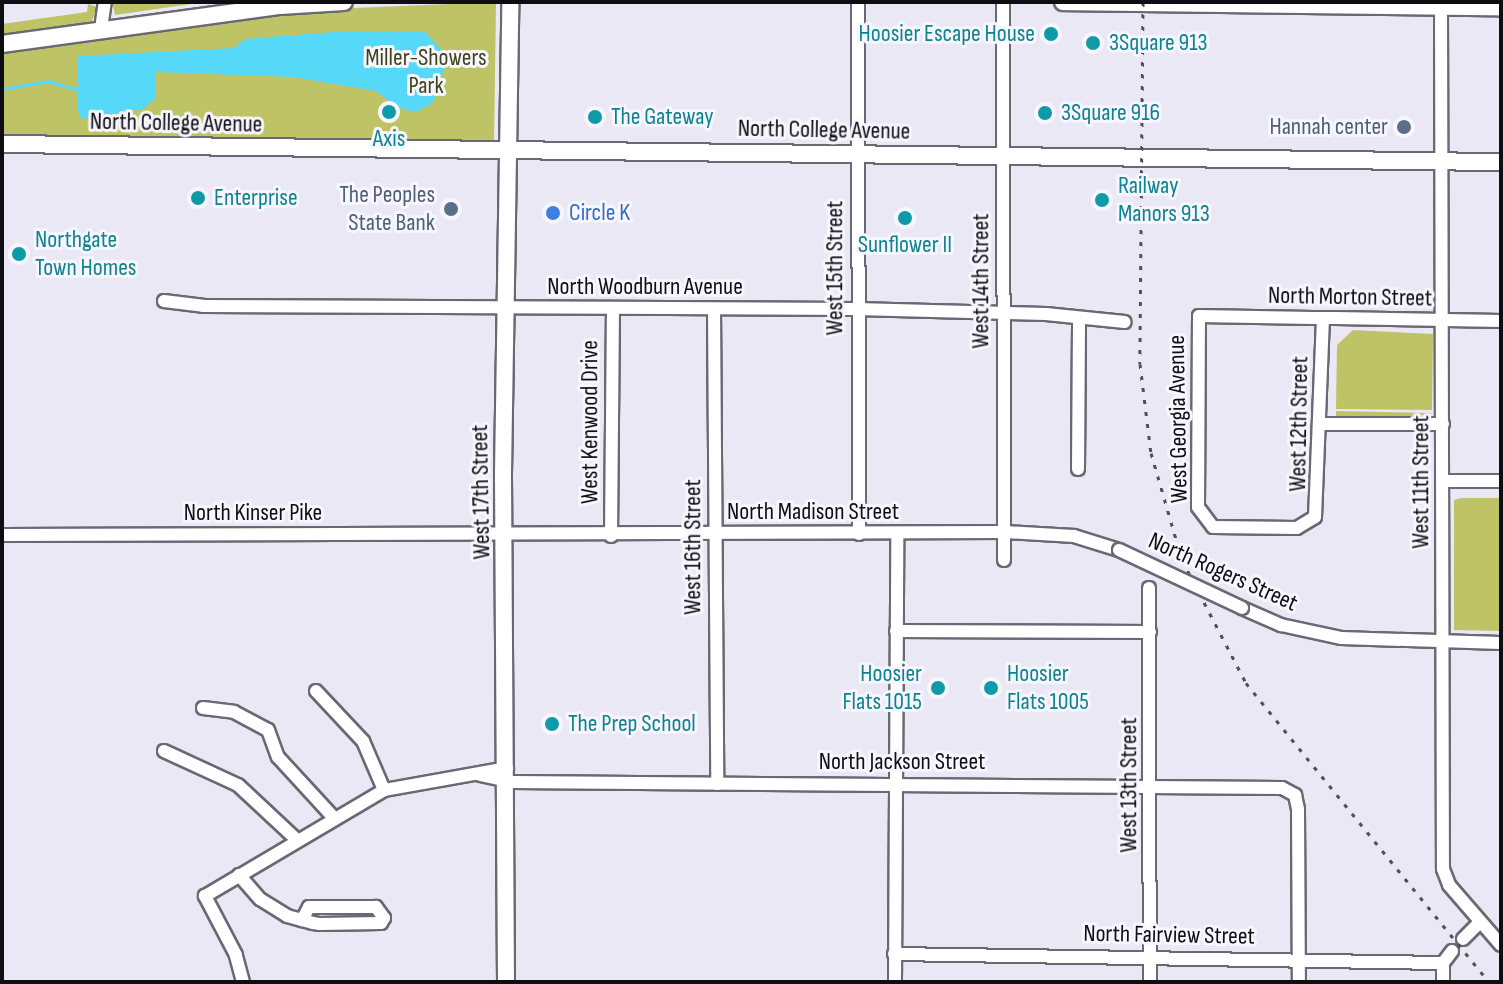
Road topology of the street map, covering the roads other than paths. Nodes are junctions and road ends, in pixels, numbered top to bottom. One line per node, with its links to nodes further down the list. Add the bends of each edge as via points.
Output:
1 (105, 2): 10 (street)
2 (344, 2): 10 (main road)
3 (510, 2): 13 (main road, West 17th Street)
4 (858, 2): 14 (street, West 15th Street)
5 (1003, 2): 15 (street, West 14th Street)
6 (1063, 2): 7 (main road)
7 (1255, 4): 9 (main road)
8 (1501, 7): 9 (main road)
9 (1441, 8): 16 (street, West 11th Street)
10 (101, 29): 11 (main road)
11 (2, 44)
12 (2, 144): 13 (main road, North College Avenue)
13 (508, 151): 14 (main road, North College Avenue); 19 (main road, West 17th Street)
14 (858, 154): 15 (main road, North College Avenue); 22 (street, West 15th Street)
15 (1003, 155): 16 (main road, North College Avenue); 23 (street, West 14th Street)
16 (1441, 162): 17 (main road, North College Avenue); 26 (street, West 11th Street)
17 (1501, 162)
18 (164, 301): 19 (street, North Woodburn Avenue, via 203,306)
19 (505, 308): 20 (street, North Woodburn Avenue); 41 (main road, West 17th Street)
20 (613, 308): 21 (street, North Woodburn Avenue); 42 (street, West Kenwood Drive)
21 (714, 309): 22 (street, North Woodburn Avenue); 38 (street, West 16th Street)
22 (856, 309): 23 (street, North Woodburn Avenue); 39 (street, West 15th Street)
23 (1003, 313): 27 (street, North Woodburn Avenue); 36 (street, West 14th Street)
24 (1199, 316): 25 (street, North Morton Street); 35 (street, West Georgia Avenue, via 1198,507 1204,521 1222,529)
25 (1323, 318): 26 (street, North Morton Street); 30 (street, West 12th Street)
26 (1443, 320): 28 (street, North Morton Street); 31 (street, West 11th Street)
27 (1079, 321): 29 (street, North Woodburn Avenue); 32 (street)
28 (1501, 321)
29 (1125, 322)
30 (1321, 424): 31 (street); 35 (street, West 12th Street, via 1319,507)
31 (1443, 424): 33 (street, West 11th Street)
32 (1078, 469)
33 (1443, 481): 34 (street); 48 (street, West 11th Street)
34 (1501, 481)
35 (1307, 526)
36 (1005, 532): 37 (street, North Madison Street); 43 (street, North Madison Street, via 1074,536); 44 (street, West 14th Street)
37 (897, 533): 39 (street, North Madison Street); 46 (street)
38 (714, 534): 39 (street, North Madison Street); 42 (street, North Madison Street); 55 (street, West 16th Street)
39 (859, 534)
40 (2, 535): 41 (street, North Kinser Pike)
41 (505, 536): 42 (street, North Madison Street); 53 (main road, West 17th Street)
42 (611, 536)
43 (1119, 550): 48 (street, North Rogers Street, bridge, via 1311,634)
44 (1004, 560)
45 (1149, 588): 47 (street, West 13th Street)
46 (896, 631): 47 (street); 54 (street)
47 (1150, 632): 56 (street, West 13th Street)
48 (1443, 641): 49 (street, North Rogers Street); 62 (street, West 11th Street, via 1443,875)
49 (1501, 643)
50 (316, 691): 57 (street, via 363,741)
51 (203, 708): 58 (street, via 234,712 268,730 278,757)
52 (164, 751): 59 (street, via 238,785)
53 (507, 774): 55 (street, North Jackson Street); 57 (street, North Jackson Street, via 423,780); 71 (main road, West 17th Street)
54 (897, 783): 55 (street, North Jackson Street); 56 (street, North Jackson Street); 66 (street)
55 (717, 784)
56 (1151, 787): 67 (street, West 13th Street); 68 (street, North Jackson Street, via 1282,788 1295,795)
57 (384, 790): 58 (street)
58 (335, 819): 59 (street)
59 (296, 839): 60 (street)
60 (239, 875): 61 (street, via 269,906); 70 (street, via 205,896 236,955)
61 (302, 920): 61 (street, via 381,923 384,918 376,907 309,907)
62 (1479, 923): 63 (street); 64 (street)
63 (1463, 939)
64 (1501, 945)
65 (1452, 951): 69 (street)
66 (894, 954): 67 (street, North Fairview Street); 72 (street)
67 (1150, 956): 68 (street, North Fairview Street); 73 (street, West 13th Street)
68 (1299, 959): 69 (street, North Fairview Street); 74 (street)
69 (1443, 963): 75 (street)
70 (243, 982)
71 (506, 982)
72 (895, 982)
73 (1150, 982)
74 (1299, 982)
75 (1443, 982)

